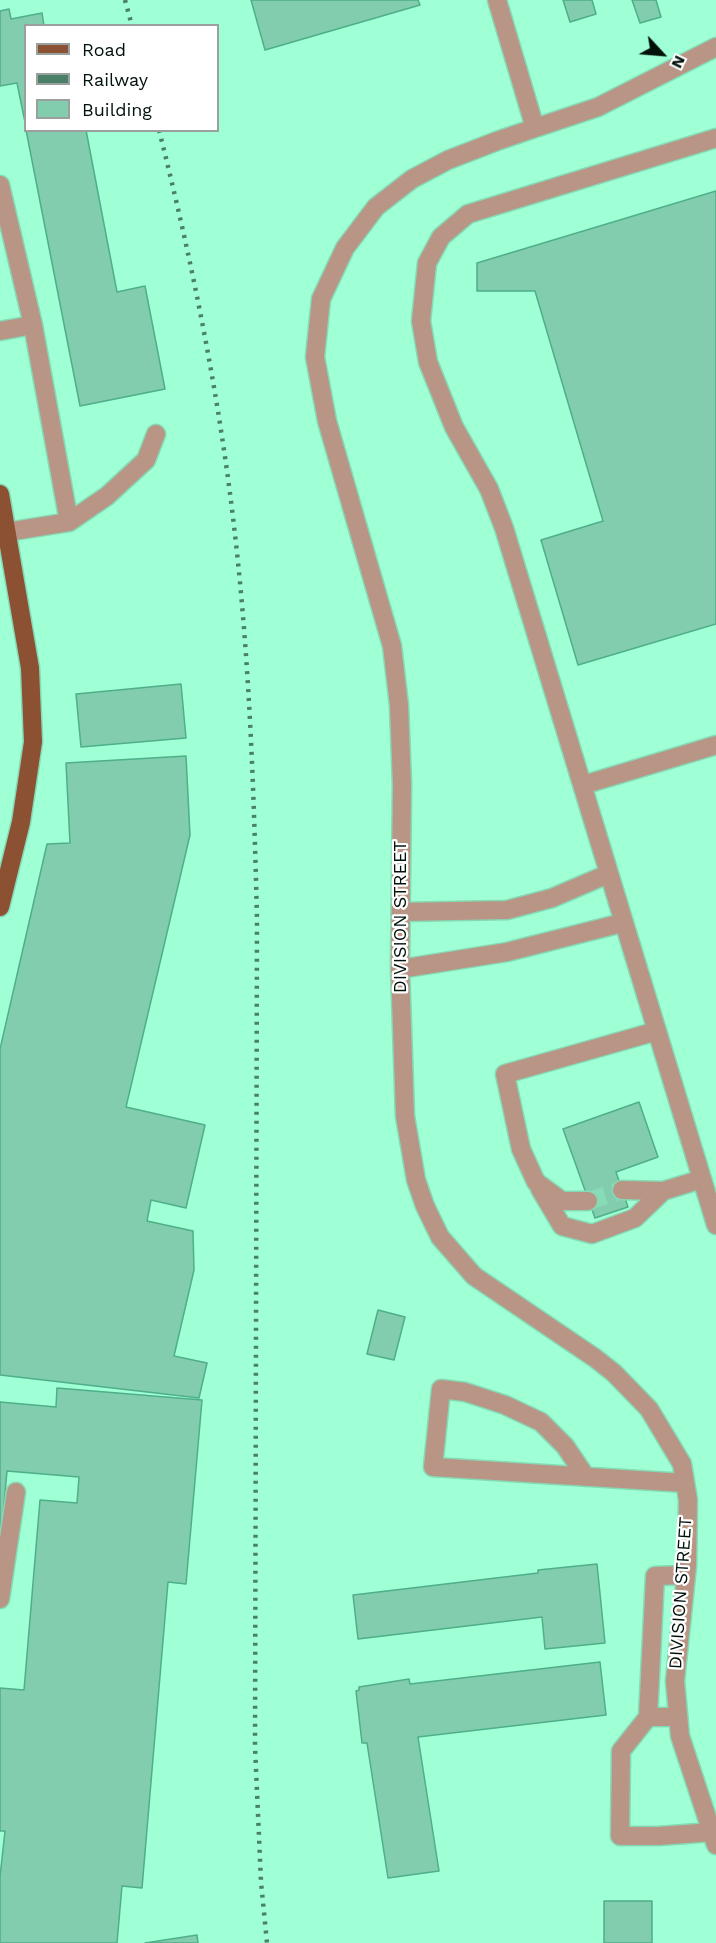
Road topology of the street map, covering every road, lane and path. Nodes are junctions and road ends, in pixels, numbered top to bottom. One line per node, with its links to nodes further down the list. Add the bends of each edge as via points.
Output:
1 (497, 0): 3 (street)
2 (716, 47): 3 (street, DIVISION STREET, via 598,107)
3 (535, 128): 17 (street, DIVISION STREET, via 448,160 412,178 376,207 345,248 321,299 315,357 327,422 392,646 402,785)
4 (716, 138): 13 (street, via 468,214 441,237 427,263 421,321 428,362 454,427 489,489 504,528)
5 (0, 186): 6 (street)
6 (33, 325): 7 (street); 10 (street)
7 (0, 331)
8 (156, 434): 10 (street, via 146,460 107,496)
9 (0, 494): 11 (main road)
10 (69, 522): 11 (street)
11 (7, 532): 14 (main road, via 30,668 33,742 21,822)
12 (716, 745): 13 (street)
13 (583, 785): 15 (street)
14 (6, 857): 16 (main road)
15 (608, 874): 17 (street, via 552,898 507,910); 18 (street)
16 (0, 905)
17 (401, 912): 19 (street, DIVISION STREET)
18 (622, 923): 19 (street, via 507,952); 20 (street)
19 (400, 969): 28 (street, DIVISION STREET, via 406,1132 416,1180 440,1237 474,1276 614,1373 649,1409 682,1464)
20 (657, 1031): 21 (street); 22 (street, via 505,1074 521,1149)
21 (702, 1179): 24 (street); 26 (street)
22 (536, 1182): 24 (street, via 562,1226 592,1234 635,1218); 25 (street, via 562,1201)
23 (622, 1190): 24 (street)
24 (663, 1191)
25 (588, 1201)
26 (716, 1225)
27 (586, 1477): 27 (street, via 432,1467 441,1389 505,1405 541,1422 565,1446); 28 (street)
28 (685, 1483): 30 (street, DIVISION STREET)
29 (16, 1492): 31 (street)
30 (686, 1575): 32 (street, via 655,1576); 33 (street, DIVISION STREET, via 675,1681)
31 (0, 1599)
32 (648, 1717): 33 (street); 34 (street, via 621,1751 620,1836)
33 (678, 1717): 34 (street, DIVISION STREET, via 680,1736)
34 (714, 1838)

